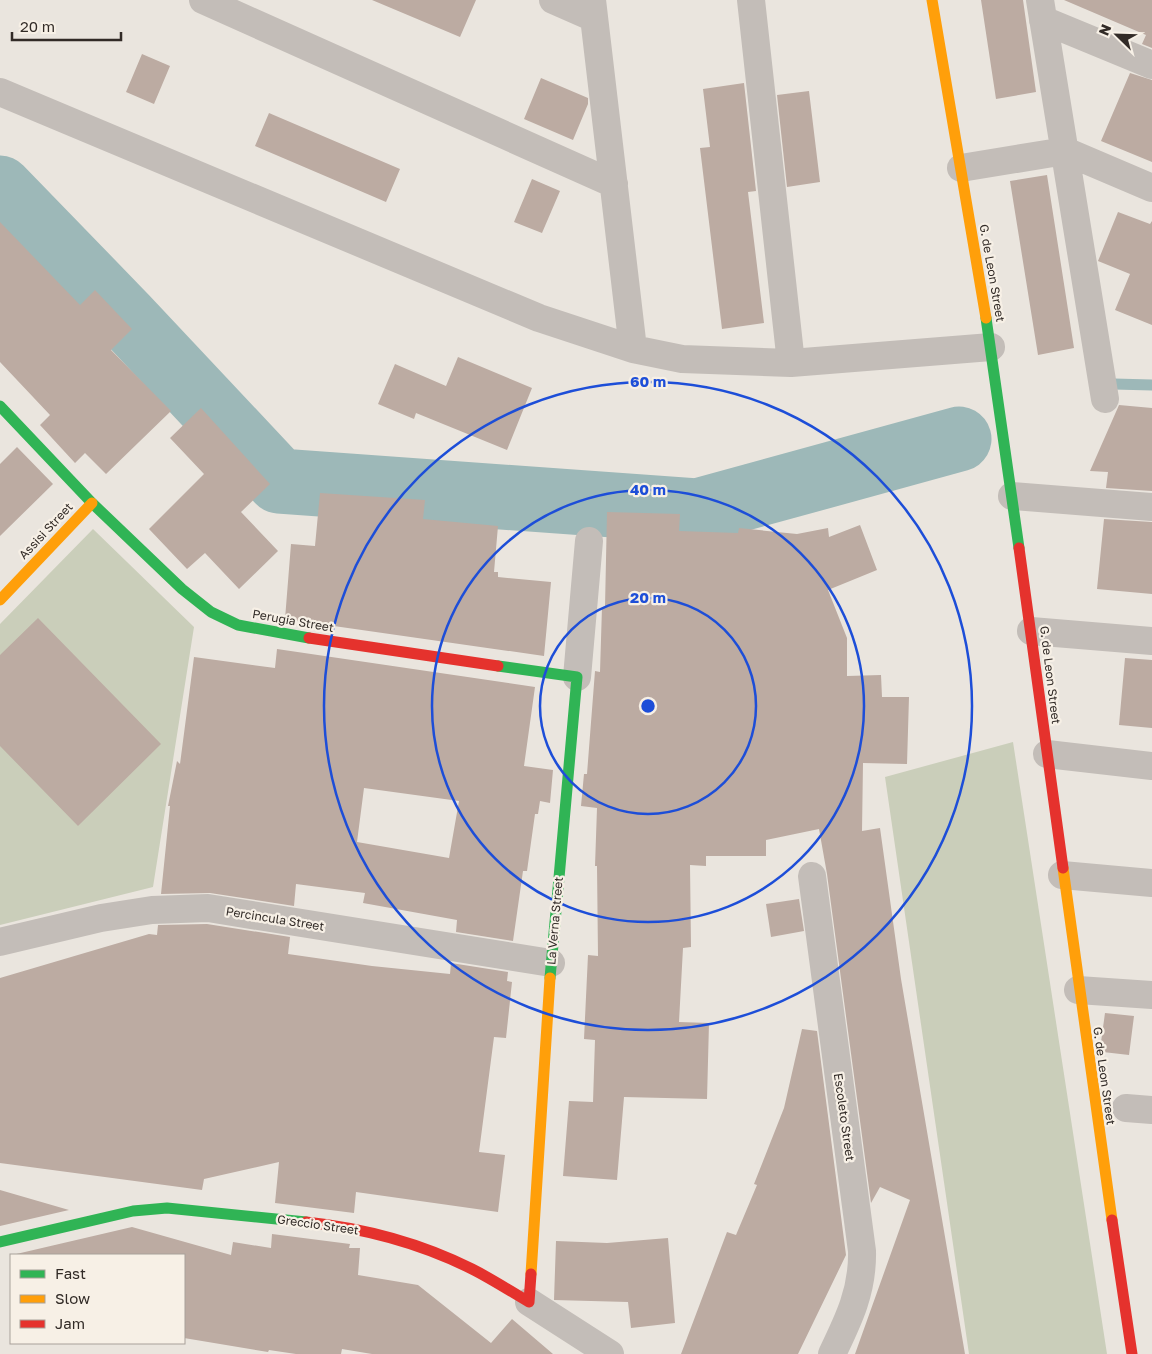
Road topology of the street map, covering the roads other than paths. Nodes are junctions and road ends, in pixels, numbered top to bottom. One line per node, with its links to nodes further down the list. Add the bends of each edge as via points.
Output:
1 (203, 0): 11 (street)
2 (553, 0): 5 (street)
3 (751, 0): 15 (street)
4 (932, 0): 10 (street, G. de Leon Street)
5 (593, 9): 11 (street)
6 (1042, 10): 7 (street); 9 (street)
7 (1152, 65)
8 (0, 92): 14 (street, via 539,318)
9 (1064, 151): 10 (street); 12 (street); 16 (street)
10 (961, 168): 13 (street, G. de Leon Street)
11 (614, 184): 14 (street)
12 (1152, 188)
13 (991, 347): 15 (street); 18 (street, G. de Leon Street)
14 (633, 349): 15 (street, via 682,359)
15 (790, 363)
16 (1105, 399)
17 (0, 406): 19 (street, Perugia Street)
18 (1012, 496): 20 (street); 23 (street, G. de Leon Street)
19 (92, 503): 22 (street, Assisi Street); 25 (street, Perugia Street, via 182,589 210,612 238,624 267,632)
20 (1152, 507)
21 (589, 541): 25 (street, La Verna Street)
22 (0, 600)
23 (1031, 631): 24 (street); 26 (street, G. de Leon Street)
24 (1152, 641)
25 (577, 677): 32 (street, La Verna Street)
26 (1046, 754): 27 (street); 28 (street, G. de Leon Street)
27 (1152, 766)
28 (1062, 875): 30 (street); 33 (street, G. de Leon Street)
29 (812, 876): 38 (street, Escoleto Street, via 862,1250 862,1274 856,1299)
30 (1152, 883)
31 (0, 942): 32 (street, Percincula Street, via 101,918 152,910 208,908)
32 (551, 964): 36 (street, La Verna Street)
33 (1078, 990): 34 (street); 39 (street, G. de Leon Street)
34 (1152, 995)
35 (0, 1242): 36 (street, Greccio Street, via 133,1211 167,1208 334,1225 382,1235 426,1250 472,1269)
36 (529, 1302): 37 (street, Greccio Street)
37 (610, 1354)
38 (832, 1354)
39 (1132, 1354)

